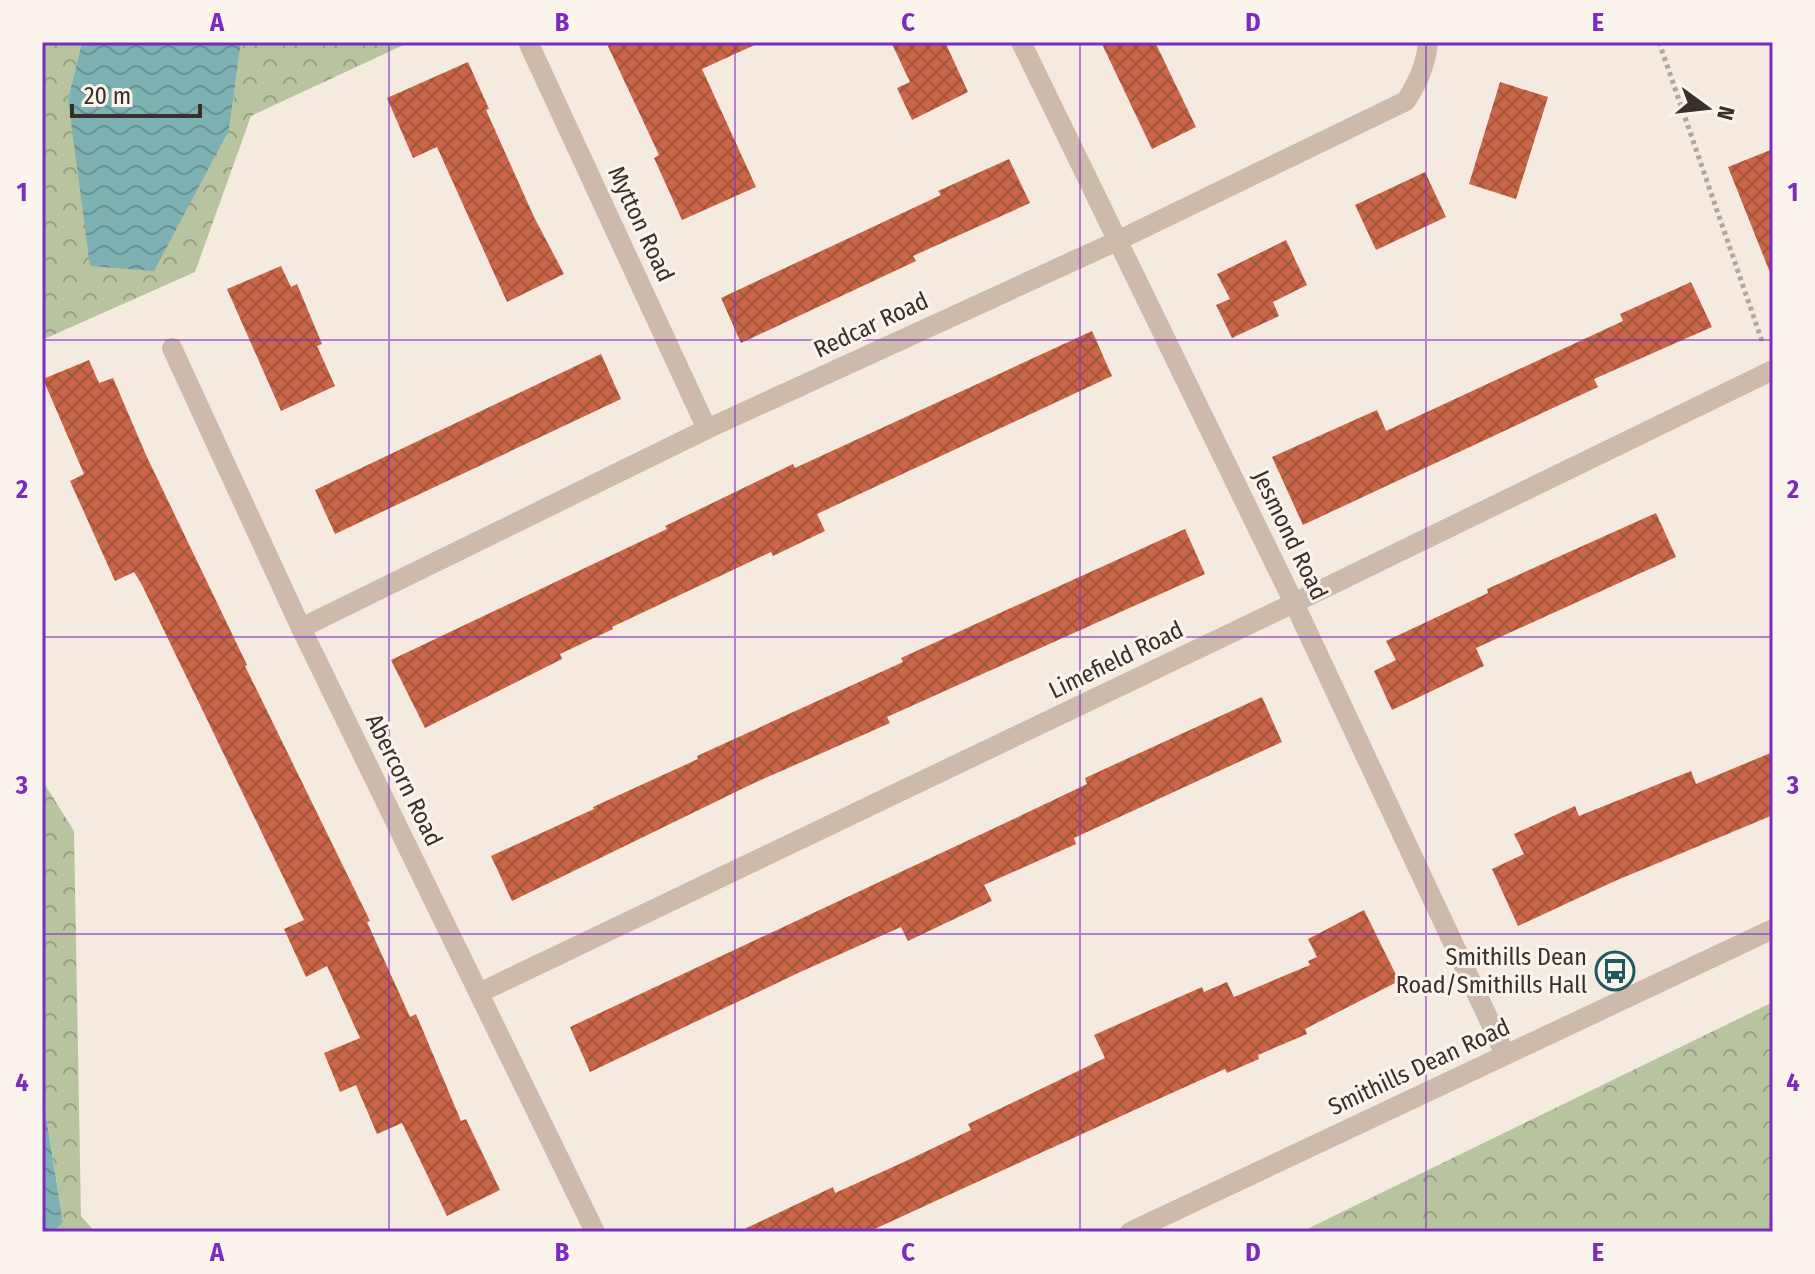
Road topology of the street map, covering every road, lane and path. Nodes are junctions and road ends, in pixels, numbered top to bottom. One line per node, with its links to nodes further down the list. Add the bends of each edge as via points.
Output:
1 (528, 42): 8 (street, Mytton Road)
2 (1021, 42): 5 (street, Jesmond Road)
3 (1428, 42): 5 (street, Redcar Road, via 1426,61 1406,101)
4 (1659, 42): 7 (path)
5 (1117, 241): 8 (street, Redcar Road); 9 (street, Jesmond Road)
6 (172, 348): 10 (street, Abercorn Road)
7 (1772, 370): 9 (street, Limefield Road)
8 (707, 429): 10 (street, Redcar Road)
9 (1294, 603): 12 (street, Limefield Road); 13 (street, Jesmond Road)
10 (301, 628): 12 (street, Abercorn Road)
11 (1773, 929): 13 (street, Smithills Dean Road)
12 (479, 993): 14 (street, Abercorn Road)
13 (1505, 1054): 15 (street, Smithills Dean Road)
14 (595, 1232)
15 (1130, 1232)

